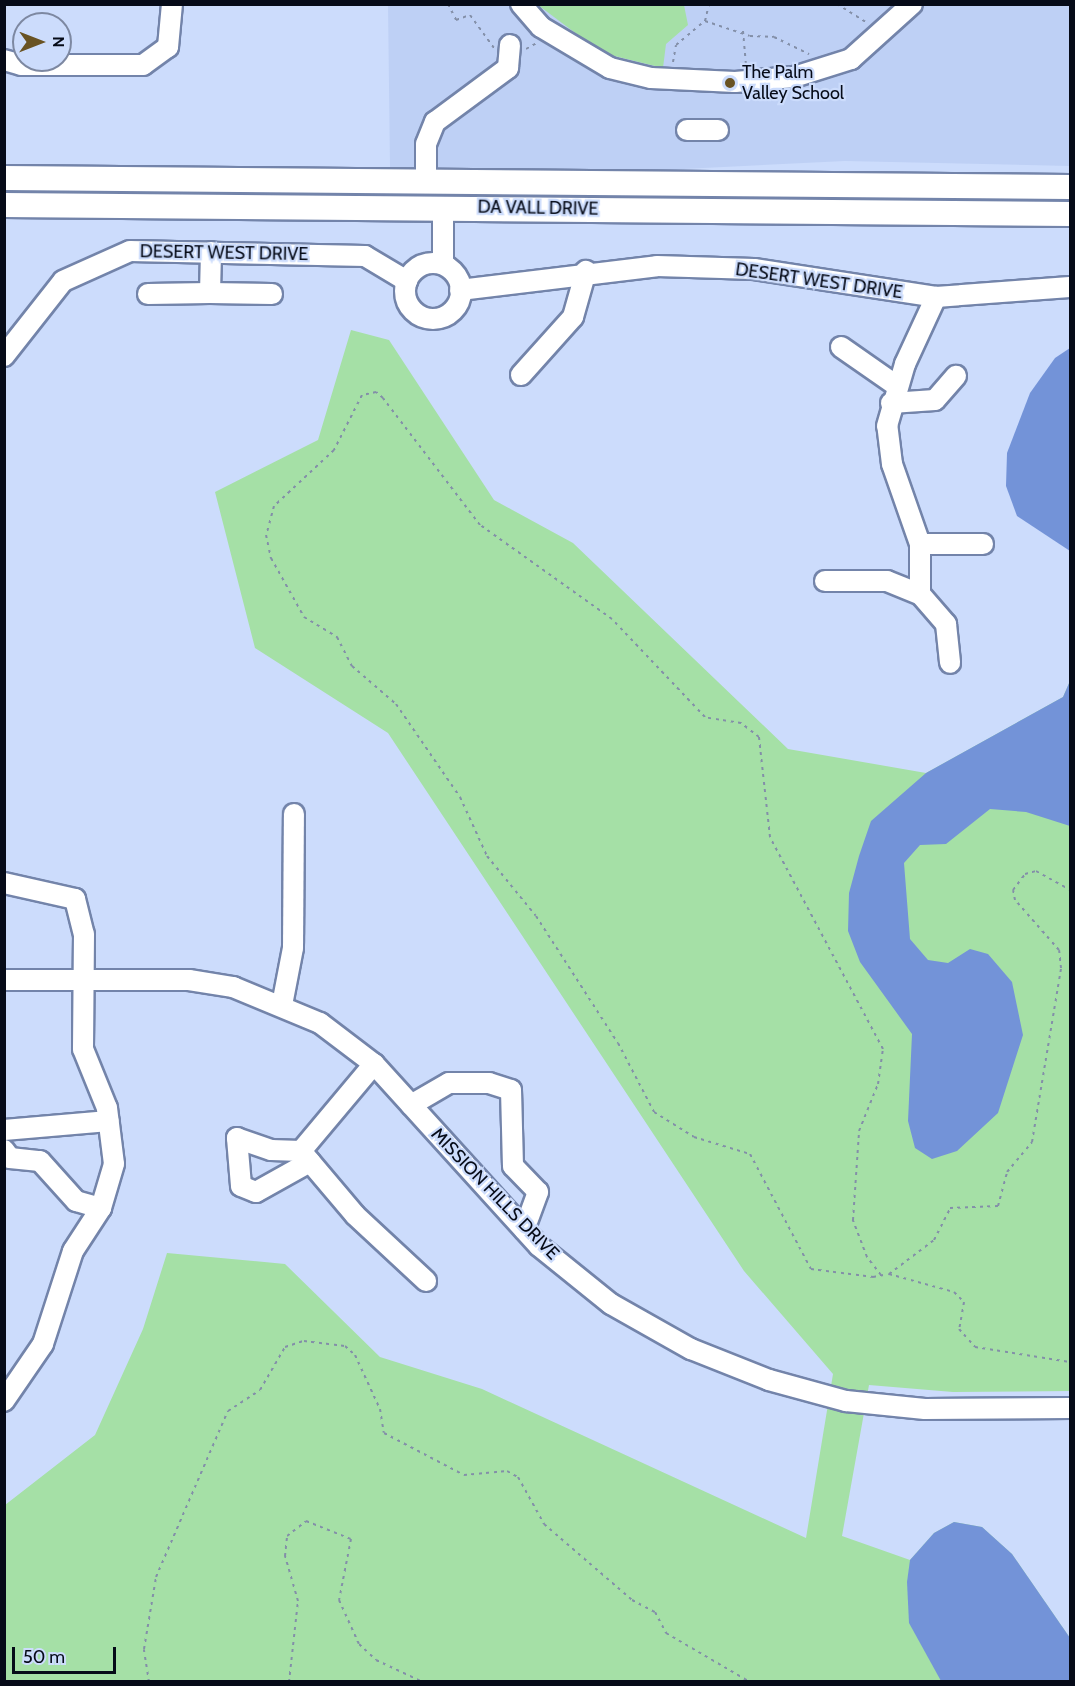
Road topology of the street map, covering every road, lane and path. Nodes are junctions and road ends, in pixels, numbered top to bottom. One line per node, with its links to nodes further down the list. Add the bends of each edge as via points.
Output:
1 (172, 4): 13 (street, via 168,47 158,59 143,65 21,65)
2 (448, 4): 11 (path, via 456,20 470,15 497,50)
3 (521, 4): 6 (street, via 541,27 610,68 651,78 735,82 794,77 851,58)
4 (710, 4): 7 (path)
5 (837, 4): 9 (path, via 873,26)
6 (912, 4)
7 (705, 21): 8 (path); 14 (path, via 676,45 674,64)
8 (743, 31): 12 (path, via 774,37); 15 (path)
9 (868, 31)
10 (544, 45): 11 (path)
11 (511, 50): 19 (street, via 508,68 435,122 426,144)
12 (815, 57)
13 (4, 60)
14 (683, 64)
15 (743, 65)
16 (687, 130): 17 (street)
17 (718, 130)
18 (4, 178): 19 (main road, DA VALL DRIVE)
19 (426, 182): 20 (main road, DA VALL DRIVE)
20 (1071, 188)
21 (4, 205): 22 (main road, DA VALL DRIVE)
22 (443, 207): 23 (main road, DA VALL DRIVE); 25 (street)
23 (1071, 214)
24 (211, 252): 27 (street, DESERT WEST DRIVE, via 365,256); 30 (street); 35 (street, DESERT WEST DRIVE, via 130,251 63,281)
25 (443, 262): 27 (street, via 426,263); 29 (street)
26 (586, 271): 29 (street, DESERT WEST DRIVE); 33 (street, DESERT WEST DRIVE, via 657,266 754,269); 36 (street, via 573,317)
27 (407, 281): 29 (street, via 410,308 424,318 450,314)
28 (1071, 287): 33 (street, DESERT WEST DRIVE)
29 (460, 290)
30 (210, 293): 31 (street); 32 (street)
31 (148, 294)
32 (272, 294)
33 (936, 297): 38 (street)
34 (841, 347): 38 (street)
35 (4, 356)
36 (520, 375)
37 (956, 376): 38 (street, via 935,400)
38 (894, 395): 39 (street, via 892,464)
39 (920, 544): 40 (street); 42 (street)
40 (983, 544)
41 (825, 581): 42 (street, via 887,580)
42 (921, 594): 43 (street, via 946,624)
43 (950, 663)
44 (294, 814): 49 (street, via 292,948)
45 (4, 883): 47 (street, via 75,898 84,934)
46 (1071, 890): 57 (path, via 1036,871 1025,874 1013,890 1026,915 1059,950 1061,968 1032,1142 1007,1172 998,1206 950,1208 934,1240)
47 (82, 979): 48 (street, MISSION HILLS DRIVE); 49 (street, MISSION HILLS DRIVE, via 189,980 233,987); 52 (street, via 83,1049)
48 (4, 980)
49 (282, 1005): 50 (street, MISSION HILLS DRIVE, via 320,1023)
50 (374, 1064): 51 (street, MISSION HILLS DRIVE); 59 (street, via 305,1156 355,1215)
51 (411, 1105): 56 (street, MISSION HILLS DRIVE); 56 (street, via 449,1083 489,1083 511,1090 513,1166 538,1192)
52 (109, 1121): 53 (street); 55 (street, via 114,1164)
53 (4, 1130)
54 (4, 1149): 55 (street, via 10,1158 40,1161 76,1201)
55 (101, 1208): 61 (street, via 73,1251 43,1344)
56 (524, 1230): 62 (street, MISSION HILLS DRIVE, via 611,1304 691,1349 769,1380 846,1401 925,1409)
57 (889, 1274): 58 (path); 60 (path, via 961,1296 958,1329 975,1347)
58 (881, 1275): 58 (path, via 867,1257 853,1220 859,1131 878,1084 883,1049 771,837 759,737 741,723 705,717 612,619 480,525 383,398 376,392 362,394 334,450 286,490 268,518 271,558 304,617 338,637 352,666 396,704 460,797 488,856 536,916 618,1043 654,1112 694,1137 750,1154 811,1269)
59 (426, 1281)
60 (1071, 1362)
61 (4, 1401)
62 (1071, 1408)
63 (149, 1682): 66 (path, via 144,1649 156,1577 228,1411 260,1390 285,1347 304,1341 345,1346 355,1355 380,1409 384,1433 464,1474 507,1471 518,1477 544,1524 632,1600 655,1612 666,1633)
64 (289, 1682): 65 (path, via 298,1601 285,1556 287,1536 306,1521 351,1539 339,1600 359,1644 376,1660)
65 (423, 1682)
66 (750, 1682)

